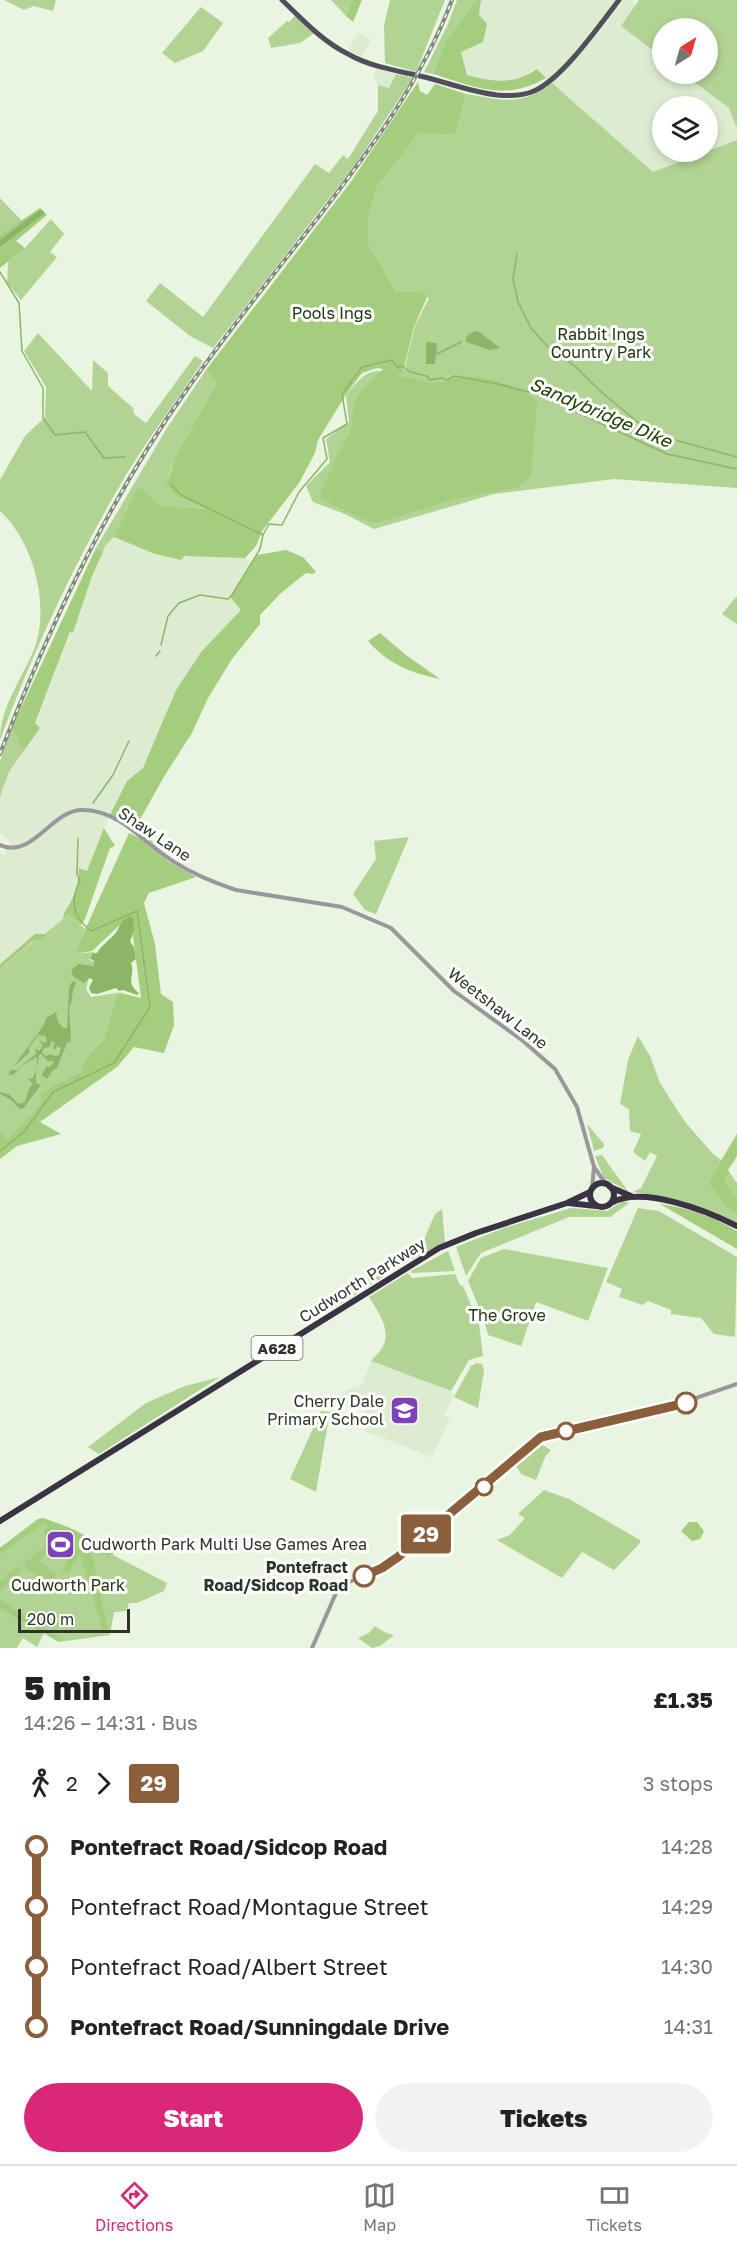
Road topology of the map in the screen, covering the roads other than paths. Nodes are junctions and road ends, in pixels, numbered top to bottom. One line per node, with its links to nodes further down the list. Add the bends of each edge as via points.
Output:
1 (282, 0): 2 (main road, via 316,32 349,55 381,67 496,95 528,93 549,82)
2 (619, 0)
3 (0, 845): 4 (street, Shaw Lane, via 9,848 27,844 67,815 90,810 129,828 185,869 222,885 342,907)
4 (375, 920): 5 (street, Weetshaw Lane, via 392,928 454,991 524,1041 555,1070 577,1107)
5 (594, 1167): 6 (street, Weetshaw Lane); 7 (street, Weetshaw Lane)
6 (608, 1185): 7 (highway, Cudworth Parkway / A628, via 599,1184); 8 (highway, Cudworth Parkway / A628); 10 (highway, via 614,1193)
7 (591, 1190): 9 (highway, Cudworth Parkway / A628); 11 (highway, via 591,1200)
8 (634, 1197): 10 (highway, Cudworth Parkway / A628); 12 (highway, Cudworth Parkway / A628, via 683,1204)
9 (567, 1203): 11 (highway, Cudworth Parkway / A628); 14 (highway, Cudworth Parkway / A628, via 439,1248)
10 (611, 1203): 11 (highway, Cudworth Parkway / A628)
11 (600, 1207)
12 (737, 1226)
13 (737, 1384): 15 (street, via 664,1409 541,1437 398,1557 347,1583 336,1593)
14 (0, 1521)
15 (312, 1648)

